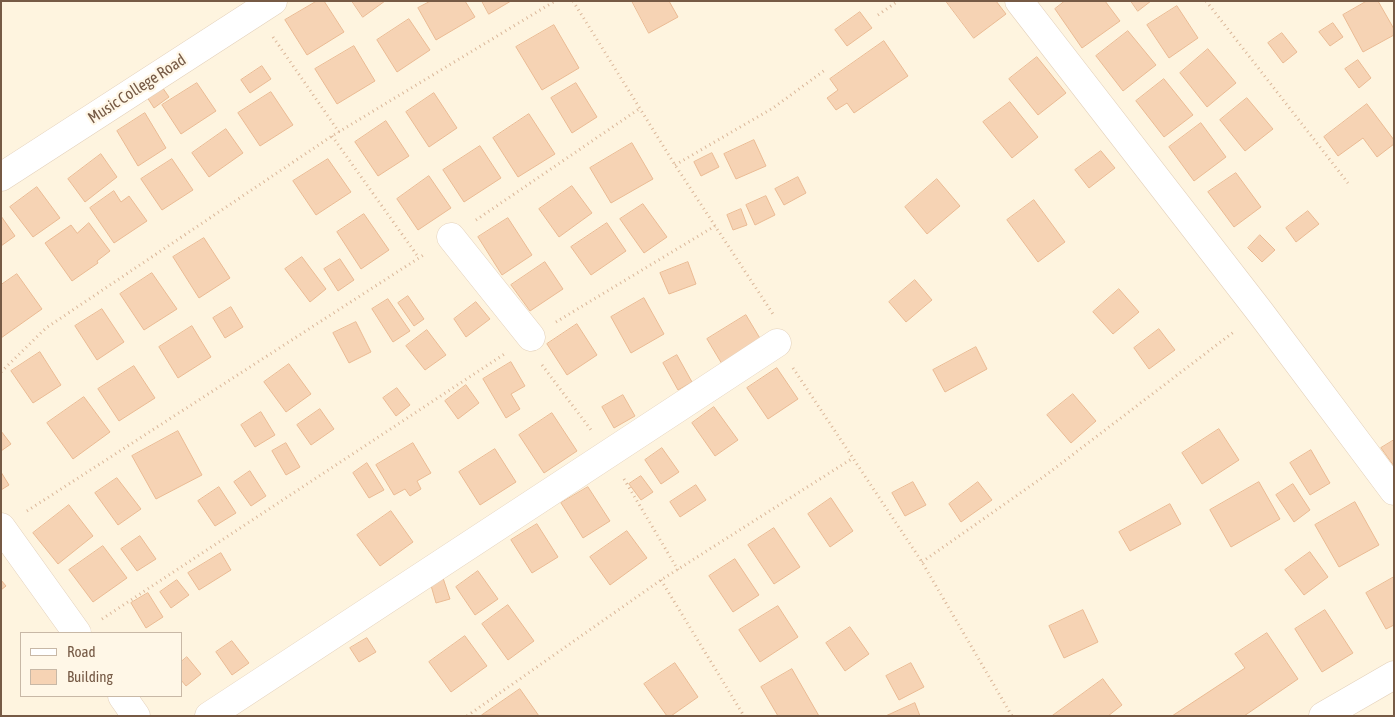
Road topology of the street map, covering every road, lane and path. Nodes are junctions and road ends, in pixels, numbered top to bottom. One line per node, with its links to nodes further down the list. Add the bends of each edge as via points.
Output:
1 (555, 1): 9 (path)
2 (898, 1): 6 (path)
3 (1019, 1): 17 (street)
4 (1206, 1): 13 (path)
5 (264, 7): 9 (path); 12 (street, Music College Road)
6 (878, 15)
7 (825, 70): 11 (path, via 773,108)
8 (639, 109): 15 (path)
9 (339, 132): 10 (path)
10 (332, 136): 16 (path); 20 (path, via 46,328)
11 (675, 165)
12 (1, 177)
13 (1348, 183)
14 (715, 226): 18 (path)
15 (451, 237): 16 (path); 18 (street)
16 (419, 258): 23 (path)
17 (1260, 312): 22 (street); 24 (path, via 1046,475)
18 (531, 336): 26 (path)
19 (777, 343): 30 (street)
20 (1, 372)
21 (854, 458): 25 (path)
22 (1394, 491)
23 (1, 528): 26 (street)
24 (922, 562)
25 (661, 580): 31 (path); 32 (path)
26 (87, 628)
27 (1394, 675): 33 (street)
28 (123, 697): 29 (street)
29 (136, 716)
30 (209, 716)
31 (467, 716)
32 (744, 716)
33 (1323, 716)

